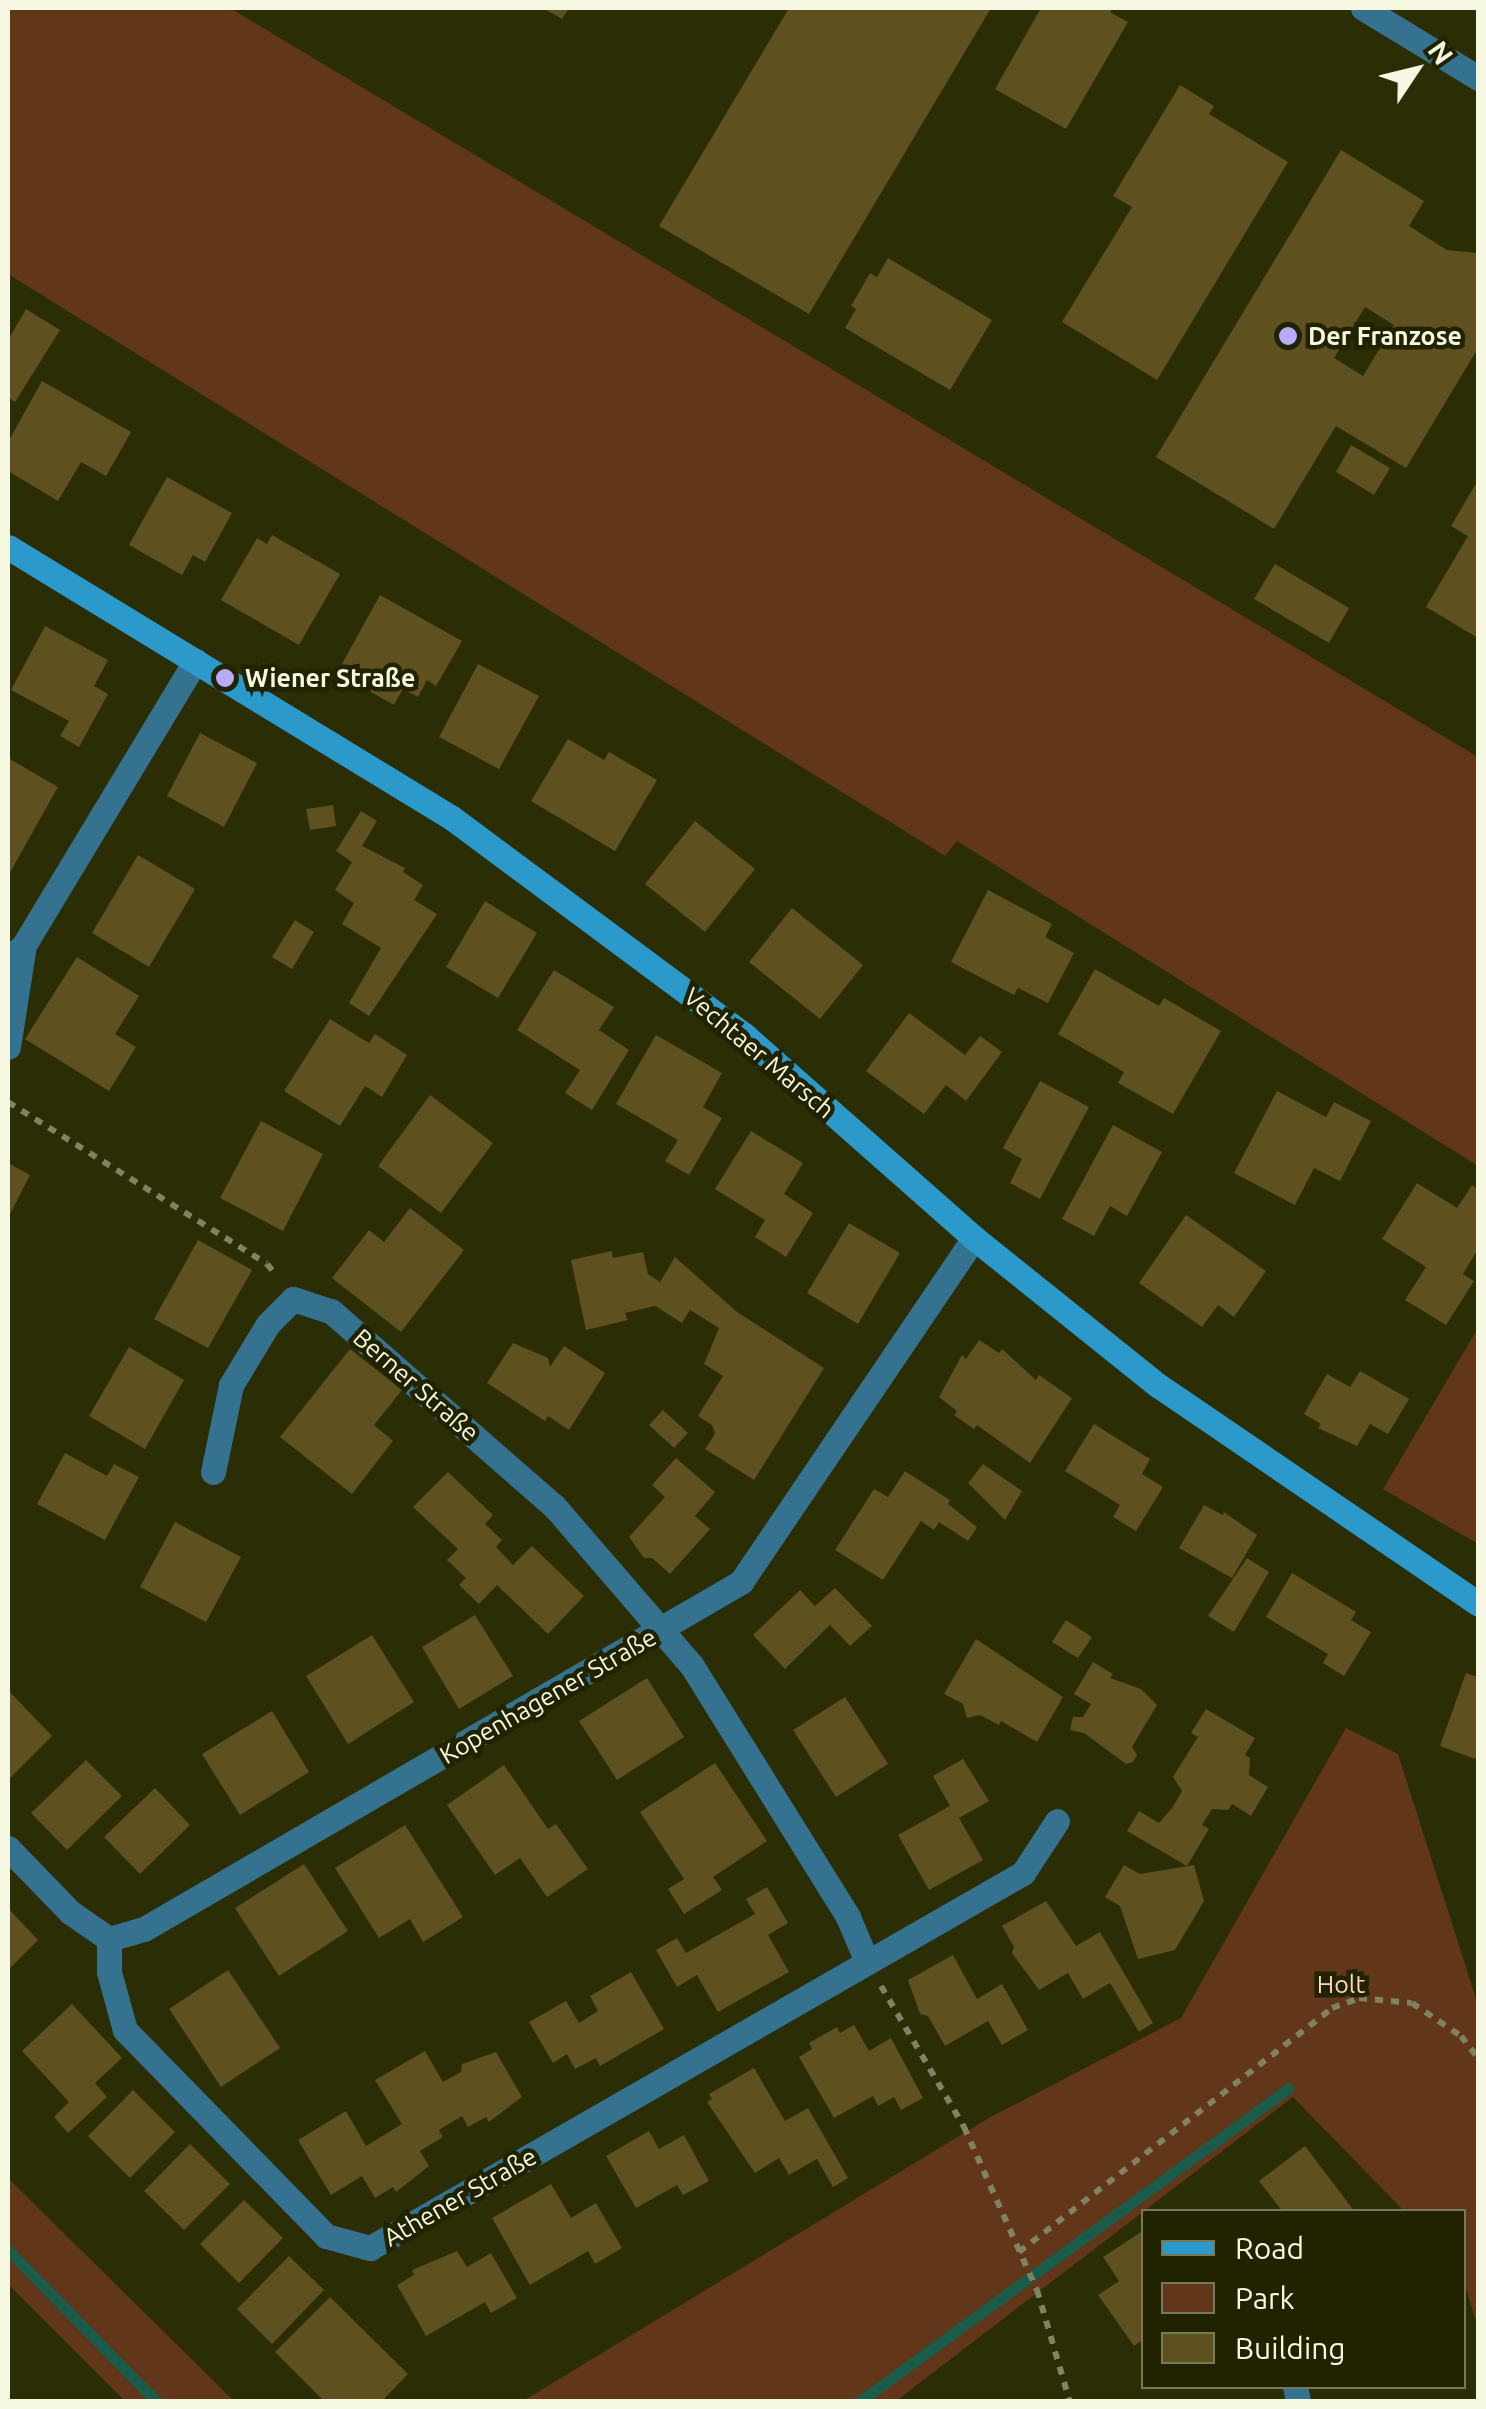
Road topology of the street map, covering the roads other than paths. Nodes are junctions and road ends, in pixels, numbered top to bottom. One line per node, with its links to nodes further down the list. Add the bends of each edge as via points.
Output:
1 (1363, 8): 2 (street)
2 (1478, 78)
3 (8, 546): 4 (street, Vechtaer Marsch)
4 (195, 661): 5 (street); 7 (street, Vechtaer Marsch, via 452,818 545,886 744,1035)
5 (16, 952): 6 (street)
6 (8, 1047)
7 (974, 1238): 9 (street, Vechtaer Marsch, via 1159,1386); 10 (street, Kopenhagener Straße, via 742,1582)
8 (214, 1472): 10 (street, Berner Straße, via 230,1385 268,1324 293,1299 331,1311 554,1506)
9 (1478, 1604)
10 (659, 1632): 13 (street, Kopenhagener Straße, via 144,1929); 14 (street, via 692,1666 848,1917)
11 (1057, 1821): 14 (street, Athener Straße, via 1023,1873)
12 (8, 1848): 13 (street, via 70,1912)
13 (108, 1940): 14 (street, Athener Straße, via 109,1972 126,2030 326,2236 370,2248)
14 (866, 1962)

